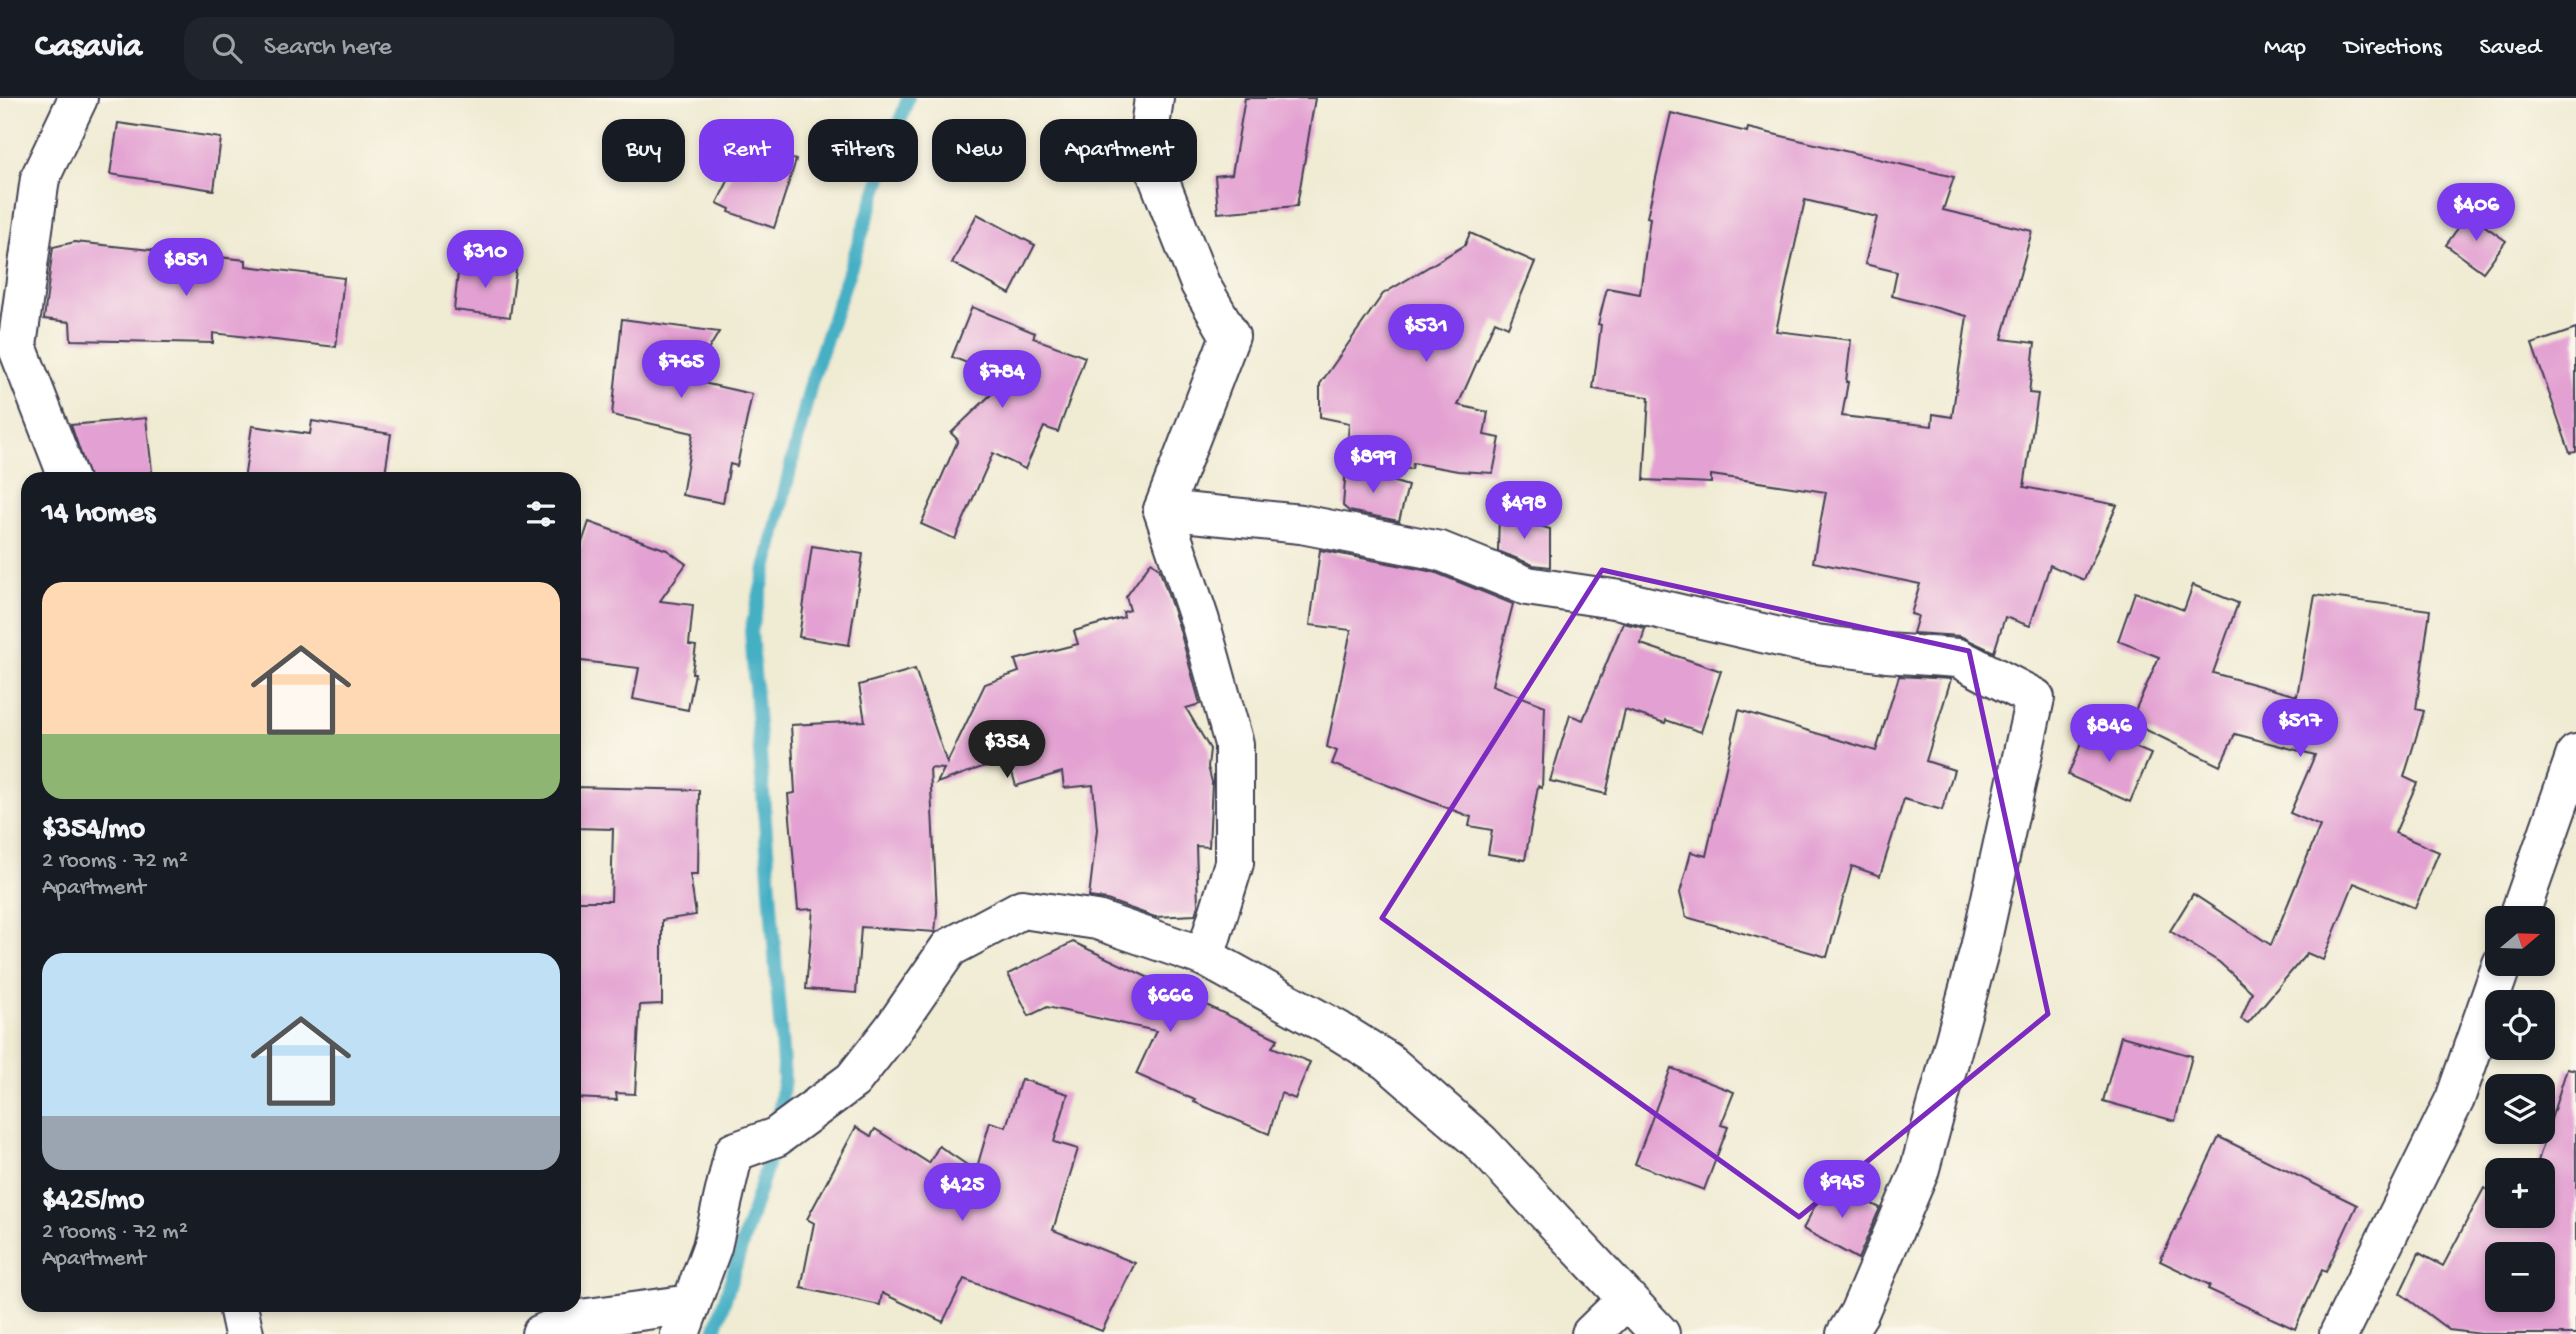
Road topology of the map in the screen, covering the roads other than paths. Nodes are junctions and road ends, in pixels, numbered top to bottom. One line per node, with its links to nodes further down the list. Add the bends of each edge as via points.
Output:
1 (78, 98): 3 (street, via 40,178 17,346)
2 (1154, 98): 4 (street, via 1147,149 1200,284 1230,336)
3 (66, 472)
4 (1163, 510): 7 (street, via 1234,744 1234,863); 16 (street, via 1301,524 1440,551 1527,586 1620,600 1801,642 1958,657 2035,698 1980,948 1919,1172)
5 (2576, 754): 6 (street)
6 (2523, 906)
7 (1205, 957): 9 (street, via 1387,1061 1480,1142); 11 (street, via 1097,920 1022,909 949,948 853,1080 776,1137 734,1152 712,1248)
8 (2498, 976): 17 (street, via 2455,1100)
9 (1628, 1299): 14 (street); 15 (street)
10 (238, 1312): 12 (street)
11 (686, 1319): 13 (street, via 573,1320)
12 (244, 1334)
13 (541, 1334)
14 (1591, 1334)
15 (1660, 1334)
16 (1846, 1334)
17 (2339, 1334)

